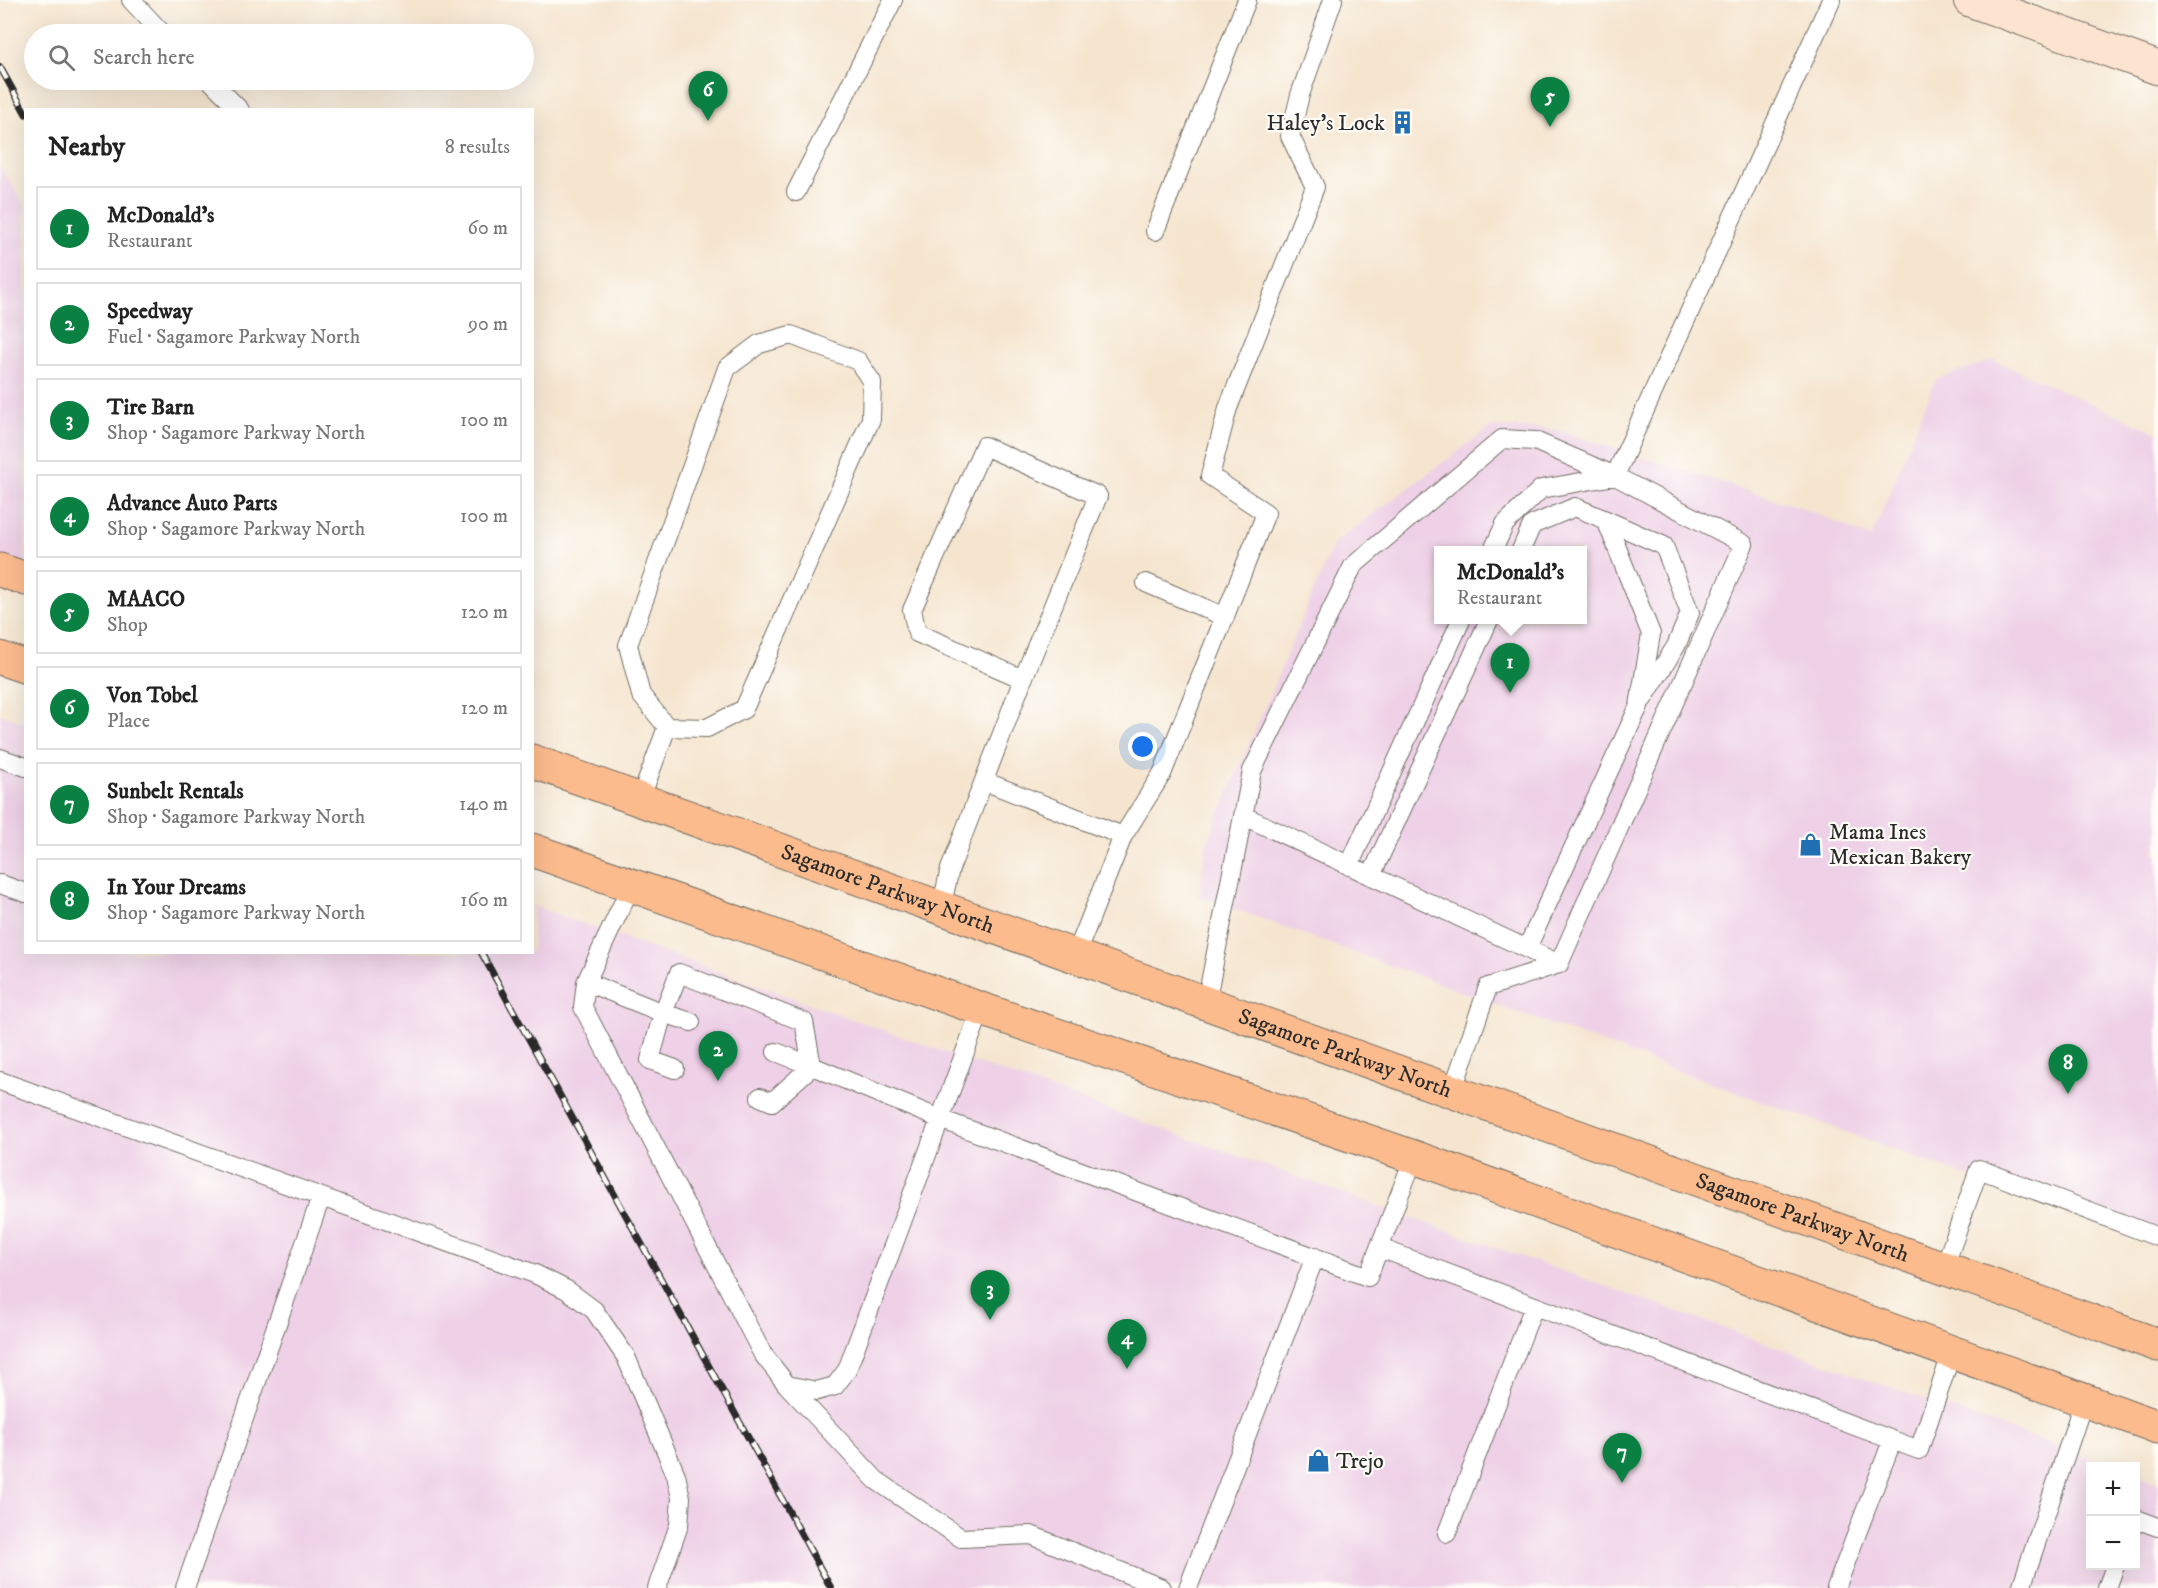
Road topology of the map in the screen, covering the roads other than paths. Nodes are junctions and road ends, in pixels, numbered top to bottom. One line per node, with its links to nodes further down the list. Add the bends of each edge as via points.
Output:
1 (131, 0): 7 (lane)
2 (893, 0): 11 (lane)
3 (1247, 0): 12 (lane)
4 (1334, 0): 20 (lane, via 1300,95 1290,136 1315,188 1228,408 1210,476 1266,513)
5 (1831, 0): 13 (lane)
6 (1970, 0): 8 (main road)
7 (154, 24)
8 (2158, 68)
9 (220, 90): 10 (lane)
10 (238, 108)
11 (796, 192)
12 (1155, 231)
13 (1615, 476): 15 (lane, via 1541,489 1505,524); 33 (lane, via 1535,441 1502,439 1353,566 1252,771); 44 (lane, via 1744,544)
14 (1606, 520): 16 (lane, via 1575,507 1532,525); 26 (lane, via 1651,634); 26 (lane, via 1664,546 1690,613 1676,646)
15 (1495, 546)
16 (1523, 546)
17 (0, 570): 18 (main road)
18 (24, 578)
19 (1146, 583): 20 (lane)
20 (1225, 617): 34 (lane, via 1162,774)
21 (1459, 624): 36 (lane)
22 (1487, 624): 37 (lane)
23 (0, 658): 24 (main road)
24 (24, 666)
25 (1023, 679): 25 (lane, via 1098,496 984,446 912,610 917,633); 31 (lane)
26 (1639, 705): 42 (lane)
27 (667, 727): 27 (lane, via 707,728 744,709 870,419 872,382 858,361 790,335 759,344 727,368 628,645 641,695); 32 (lane)
28 (0, 758): 30 (lane)
29 (534, 762): 32 (main road, Sagamore Parkway North)
30 (24, 766)
31 (984, 781): 34 (lane); 41 (lane, via 950,869)
32 (640, 800): 41 (main road, Sagamore Parkway North)
33 (1244, 816): 36 (lane); 46 (lane)
34 (1123, 836): 43 (lane)
35 (534, 851): 39 (main road)
36 (1349, 866): 37 (lane)
37 (1371, 876): 42 (lane)
38 (0, 884): 40 (lane)
39 (631, 886): 45 (lane); 47 (main road)
40 (24, 892)
41 (941, 909): 43 (main road, Sagamore Parkway North)
42 (1527, 948): 44 (lane)
43 (1075, 957): 46 (main road, Sagamore Parkway North)
44 (1559, 964): 54 (lane, via 1488,987)
45 (586, 982): 48 (lane); 66 (lane, via 583,1007 762,1353)
46 (1206, 1003): 54 (main road, Sagamore Parkway North)
47 (981, 1009): 56 (lane); 57 (main road)
48 (663, 1013): 49 (lane); 51 (lane, via 679,973 804,1022); 52 (lane, via 650,1060)
49 (691, 1023)
50 (776, 1052): 51 (lane)
51 (812, 1066): 55 (lane, via 772,1102); 56 (lane)
52 (675, 1069)
53 (0, 1081): 58 (lane)
54 (1452, 1092): 62 (main road, Sagamore Parkway North)
55 (760, 1097)
56 (940, 1119): 61 (lane); 66 (lane, via 847,1370 835,1386 817,1391)
57 (1414, 1157): 60 (lane); 65 (main road)
58 (321, 1197): 74 (lane); 75 (lane, via 535,1274 567,1290 594,1310 626,1357 676,1475 681,1498 679,1525)
59 (2158, 1237): 62 (lane, via 1979,1169)
60 (1380, 1248): 61 (lane, via 1368,1277); 63 (lane)
61 (1315, 1257): 77 (lane)
62 (1944, 1268): 64 (main road, Sagamore Parkway North)
63 (1534, 1306): 69 (lane); 72 (lane)
64 (2158, 1345)
65 (1952, 1352): 67 (main road); 69 (lane, via 1919,1450)
66 (788, 1385): 76 (lane, via 876,1480 961,1538 1031,1535)
67 (2084, 1400): 68 (main road); 79 (lane)
68 (2158, 1427)
69 (1892, 1441): 78 (lane)
70 (2140, 1520): 71 (lane)
71 (2158, 1527)
72 (1447, 1533)
73 (2114, 1570): 80 (lane)
74 (185, 1588)
75 (657, 1588)
76 (1162, 1588)
77 (1188, 1588)
78 (1836, 1588)
79 (2021, 1588)
80 (2107, 1588)

